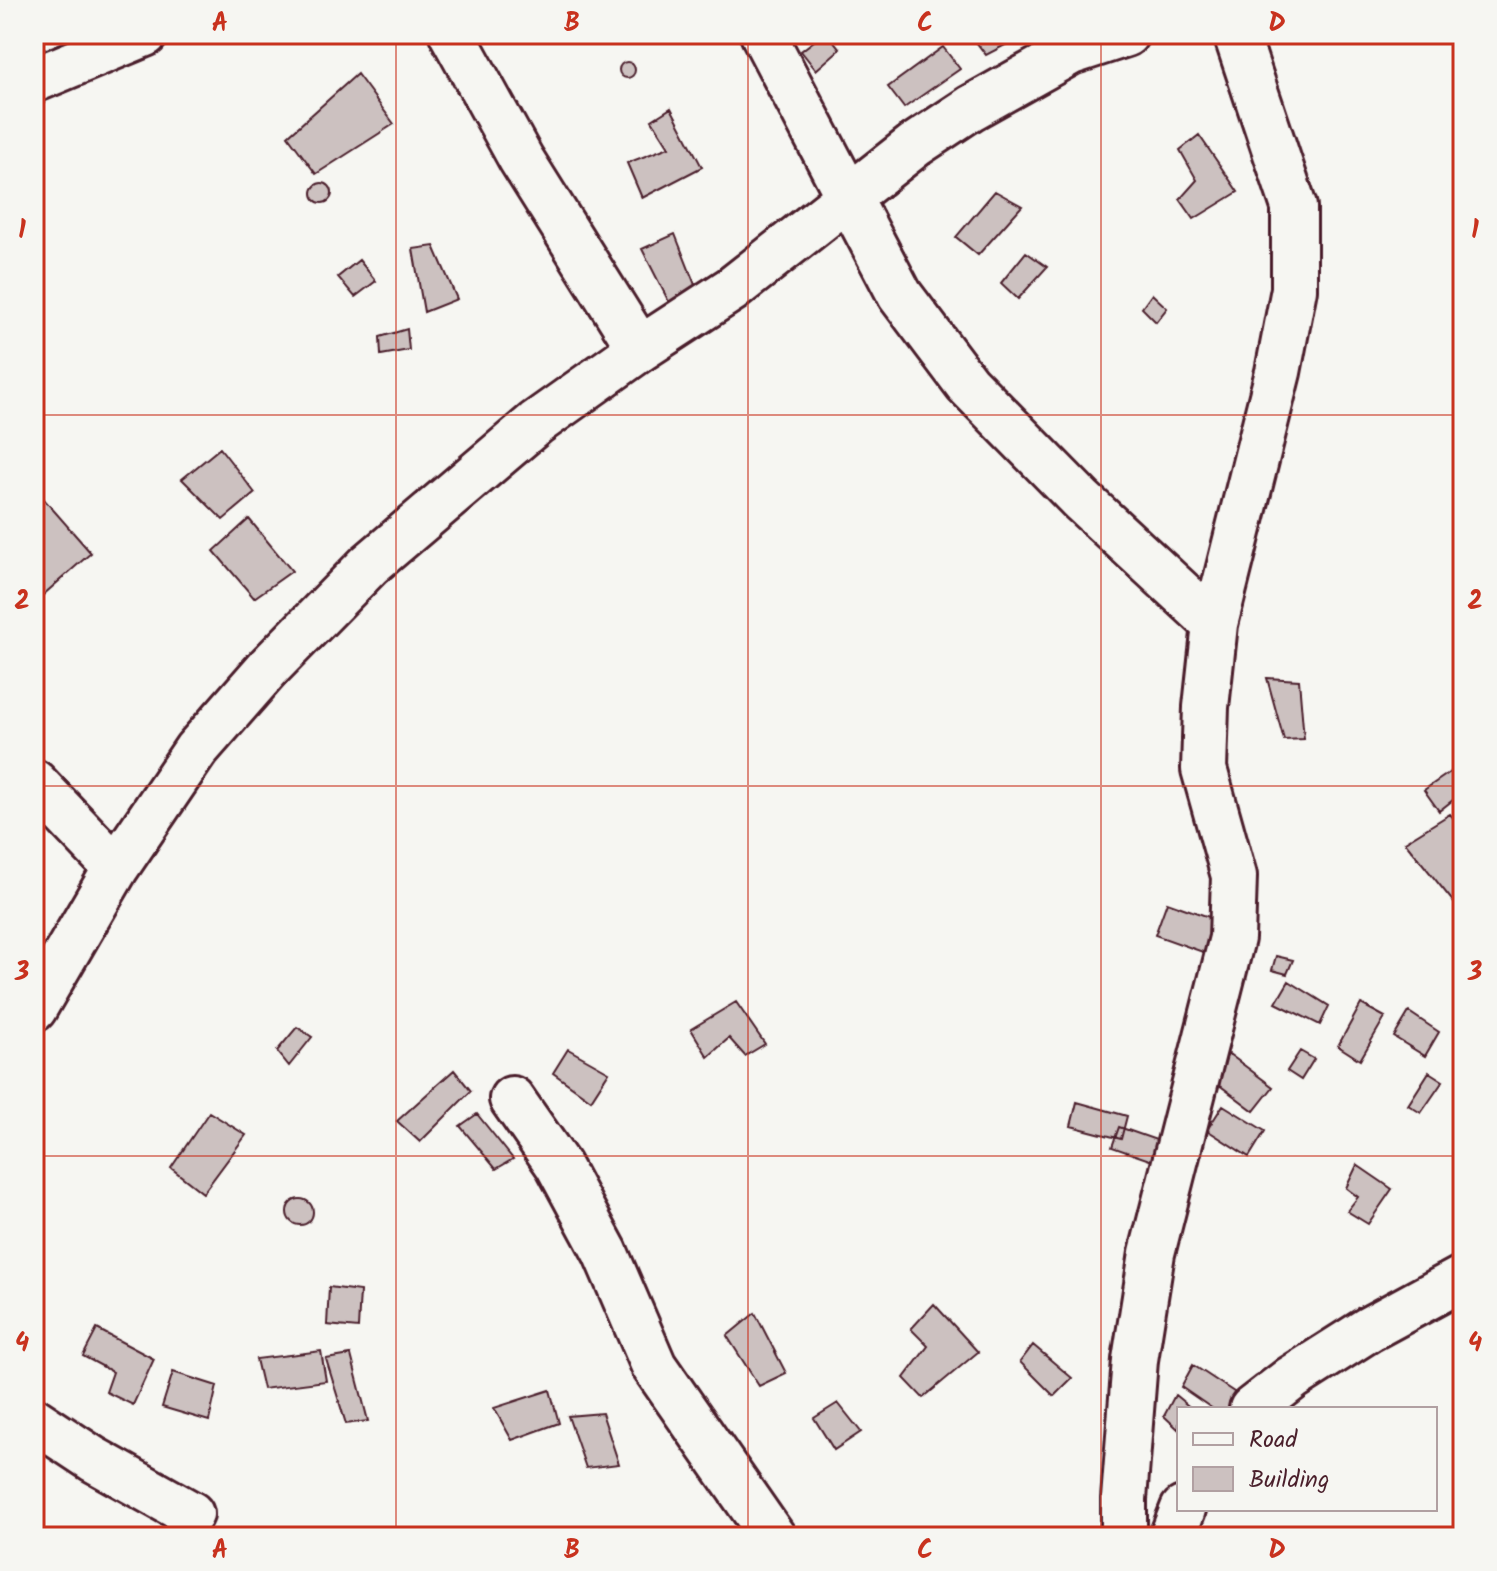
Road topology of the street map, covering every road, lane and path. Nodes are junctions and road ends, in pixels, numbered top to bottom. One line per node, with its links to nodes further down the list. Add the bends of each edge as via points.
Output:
1 (145, 34): 6 (street)
2 (452, 34): 8 (street, via 521,159)
3 (763, 34): 7 (street)
4 (1126, 34): 7 (street, via 1071,52 971,108)
5 (1236, 34): 9 (street, via 1294,207 1294,289 1275,387)
6 (34, 80)
7 (849, 197): 8 (street, via 732,289); 9 (street, via 900,295 967,384 1081,500)
8 (640, 349): 11 (street, via 536,423 369,565 196,750)
9 (1215, 624): 20 (street, via 1204,769 1234,876 1232,938 1152,1253 1135,1360)
10 (34, 782): 11 (street)
11 (116, 868): 12 (street)
12 (34, 1009)
13 (512, 1099): 19 (street, via 558,1165 605,1252 654,1366)
14 (1463, 1278): 15 (street, via 1369,1329)
15 (1255, 1407)
16 (34, 1420): 18 (street)
17 (1182, 1511): 21 (street)
18 (191, 1514)
19 (773, 1537)
20 (1124, 1537)
21 (1172, 1537)

